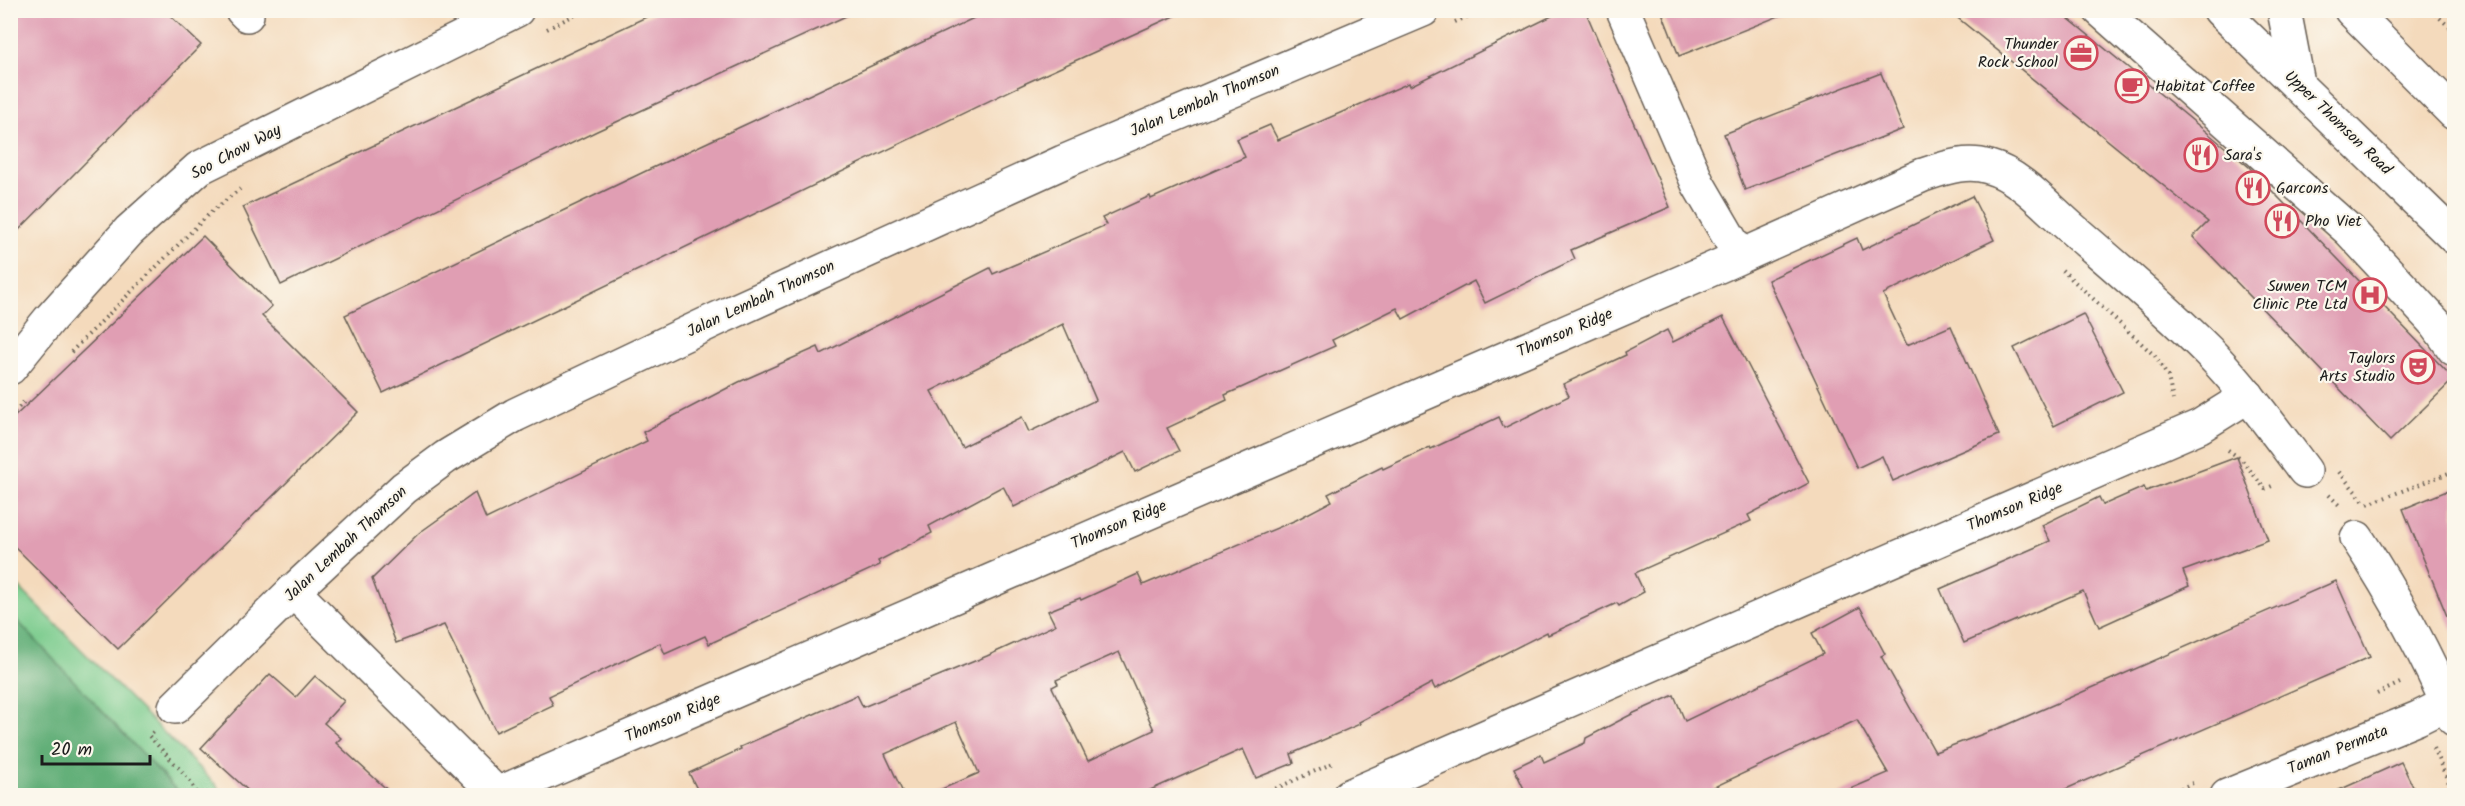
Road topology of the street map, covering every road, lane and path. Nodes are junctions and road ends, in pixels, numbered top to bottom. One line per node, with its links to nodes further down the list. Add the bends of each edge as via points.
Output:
1 (517, 10): 20 (street, Soo Chow Way, via 199,168 129,231)
2 (584, 10): 10 (path)
3 (1423, 10): 28 (street, Jalan Lembah Thomson, via 1063,162 515,415 404,488)
4 (1623, 10): 16 (street, via 1698,184)
5 (2100, 10): 18 (street, via 2350,231 2436,324)
6 (2220, 10): 12 (street, Upper Thomson Road)
7 (2284, 10): 12 (street)
8 (2351, 10): 13 (street)
9 (2430, 10): 11 (path)
10 (542, 31)
11 (2454, 31)
12 (2298, 83): 15 (street, Upper Thomson Road)
13 (2454, 113)
14 (248, 183): 19 (path, via 212,211)
15 (2454, 237)
16 (1740, 256): 21 (street, Thomson Ridge, via 1923,175 1972,163 1991,167 2009,176 2160,305); 32 (street, Thomson Ridge)
17 (2054, 262): 24 (path, via 2155,356 2168,377 2174,403)
18 (2454, 349)
19 (69, 355)
20 (10, 368)
21 (2248, 396): 24 (street, Thomson Ridge); 25 (street, Thomson Ridge)
22 (27, 399): 23 (path)
23 (10, 416)
24 (2200, 426): 25 (path, via 2207,439 2242,460 2265,489); 33 (street, Thomson Ridge)
25 (2305, 471): 27 (path)
26 (2454, 471): 27 (path)
27 (2352, 525): 30 (street, Taman Permata, via 2422,646)
28 (293, 591): 29 (street, Jalan Lembah Thomson); 32 (street, Thomson Ridge)
29 (175, 707): 31 (path, via 149,736)
30 (2451, 711): 34 (street, Taman Permata, via 2418,718)
31 (200, 795)
32 (498, 795)
33 (1348, 795)
34 (2227, 795)

